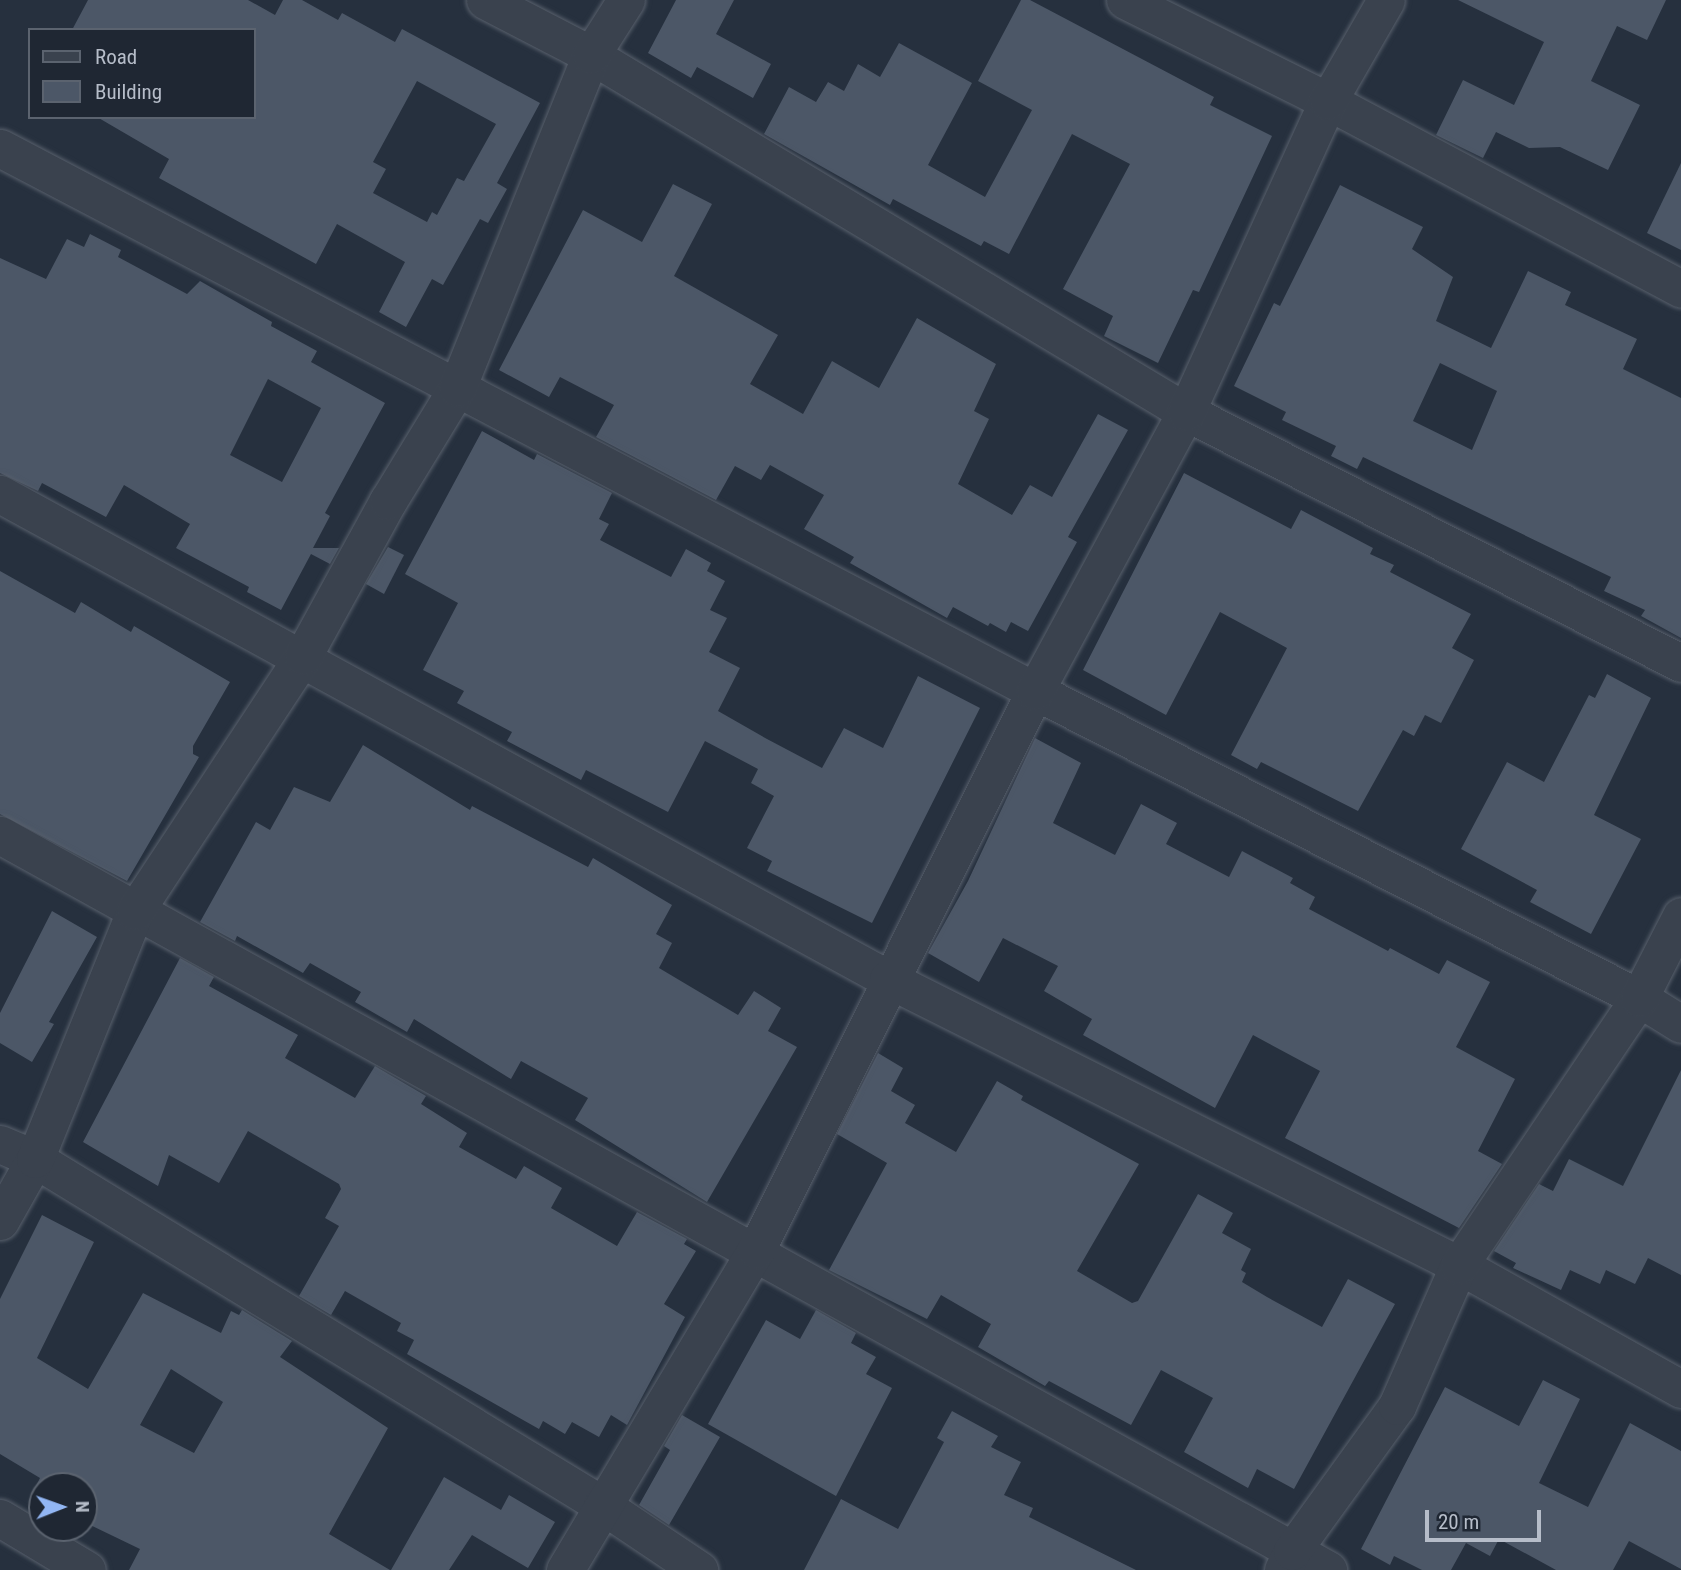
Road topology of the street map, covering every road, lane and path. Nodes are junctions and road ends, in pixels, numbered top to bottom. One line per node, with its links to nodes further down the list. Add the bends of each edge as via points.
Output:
1 (485, 0): 5 (street)
2 (626, 0): 5 (street)
3 (1125, 0): 6 (street)
4 (1387, 0): 6 (street)
5 (591, 55): 9 (street); 10 (street)
6 (1328, 101): 8 (street); 10 (street)
7 (0, 148): 9 (street)
8 (1681, 289)
9 (457, 388): 12 (street, via 388,501); 14 (street)
10 (1186, 412): 13 (street); 14 (street)
11 (0, 494): 12 (street)
12 (303, 656): 16 (street); 18 (street)
13 (1681, 663)
14 (1035, 691): 18 (street); 19 (street)
15 (0, 835): 16 (street)
16 (135, 911): 22 (street); 24 (street)
17 (1681, 916): 19 (street)
18 (888, 979): 24 (street); 25 (street)
19 (1639, 998): 20 (street); 25 (street)
20 (1681, 1024)
21 (0, 1144): 22 (street)
22 (35, 1158): 23 (street); 27 (street)
23 (0, 1221)
24 (755, 1250): 27 (street); 29 (street)
25 (1459, 1265): 26 (street); 29 (street, via 1397,1406)
26 (1681, 1389)
27 (602, 1505): 31 (street); 32 (street)
28 (0, 1518): 30 (street)
29 (1287, 1560): 33 (street)
30 (87, 1570)
31 (565, 1570)
32 (699, 1570)
33 (1328, 1570)

